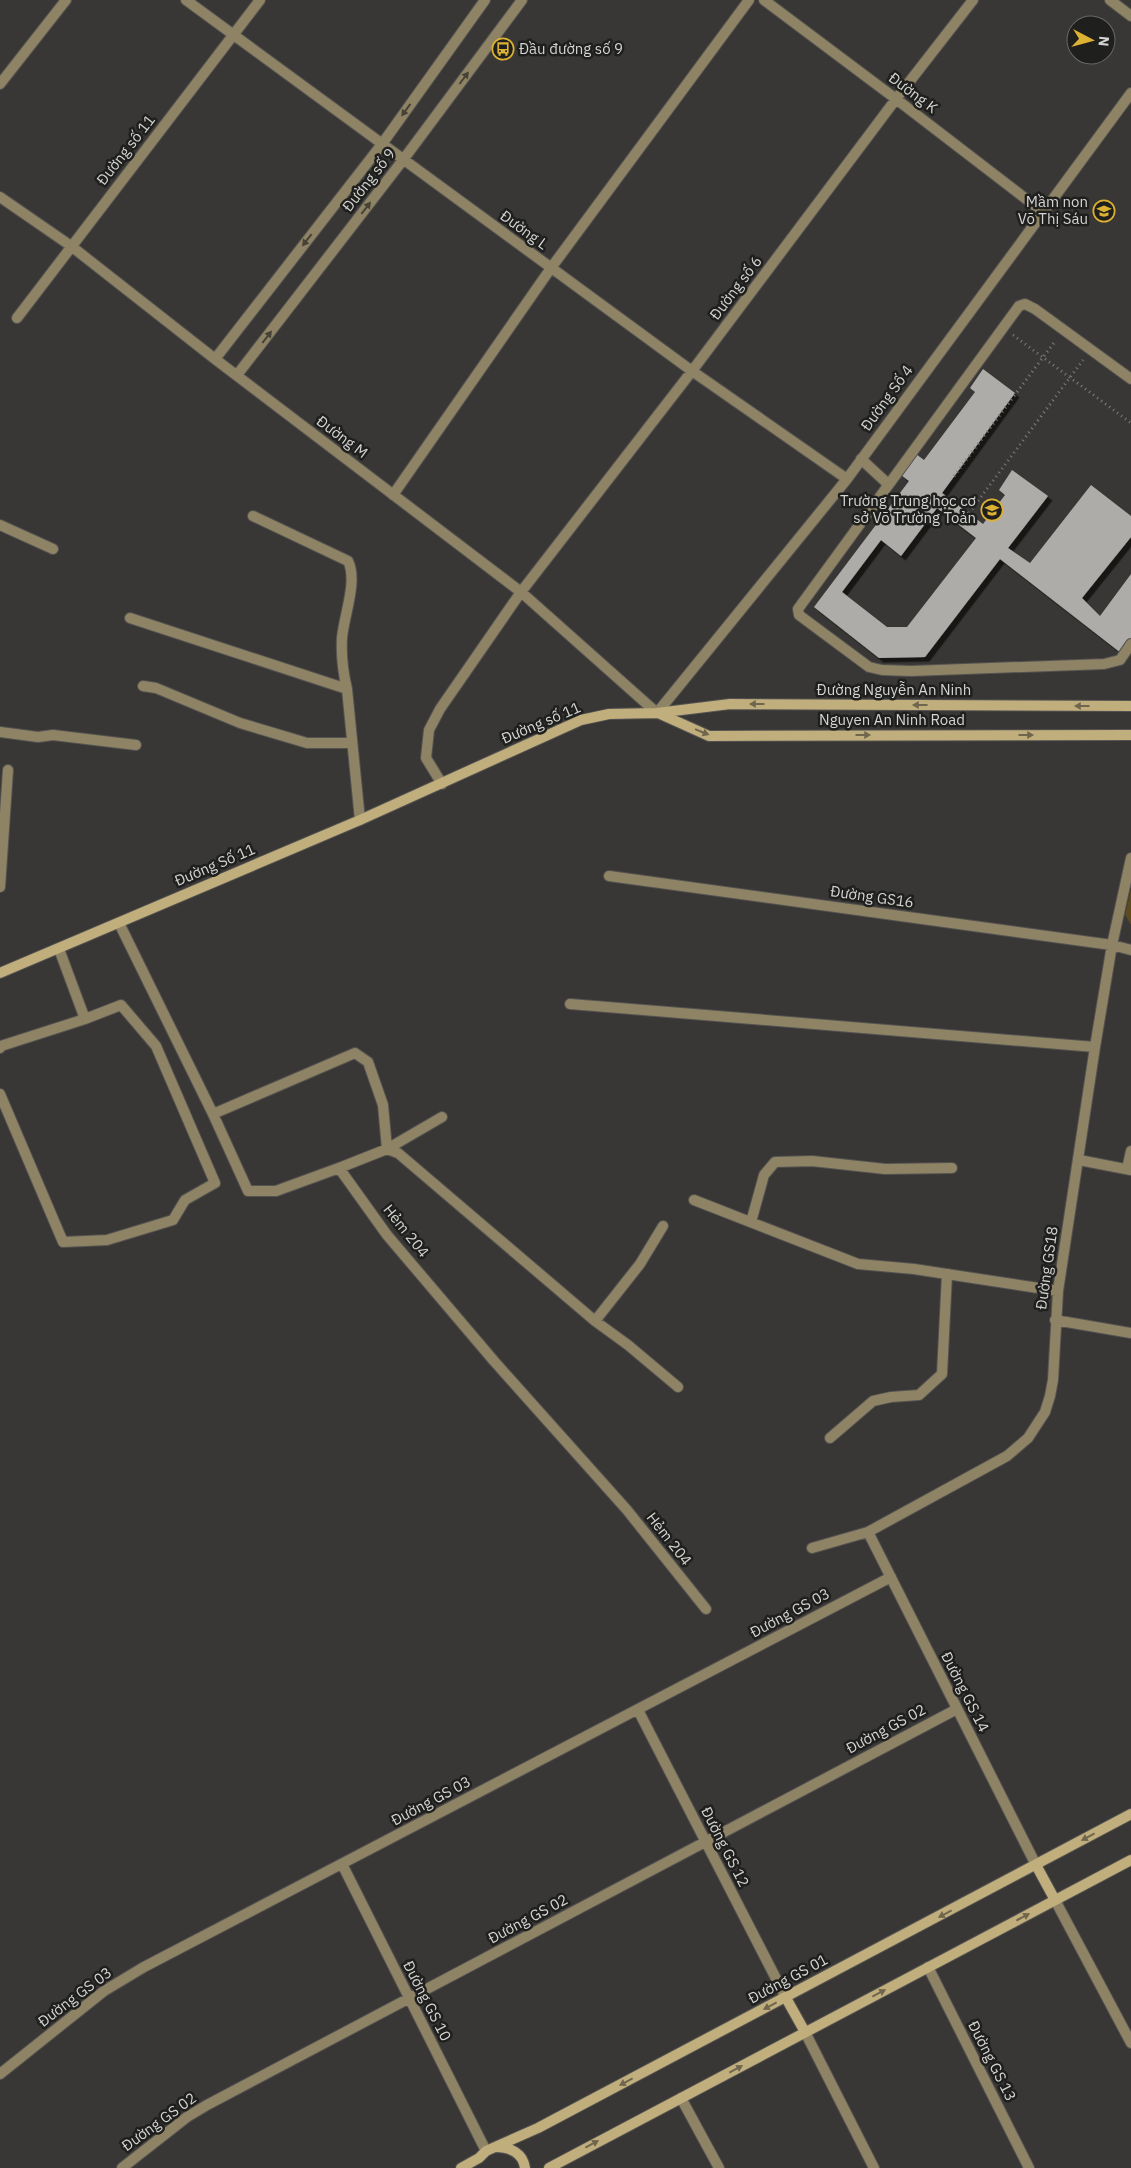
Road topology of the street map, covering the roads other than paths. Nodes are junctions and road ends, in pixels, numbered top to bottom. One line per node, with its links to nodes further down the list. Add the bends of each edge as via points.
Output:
1 (66, 0): 12 (street)
2 (186, 0): 11 (street, Đường L)
3 (260, 0): 11 (street, Đường số 11)
4 (485, 0): 15 (street, Đường số 9, one-way to 15)
5 (522, 0): 16 (street, Đường số 9, one-way to 5)
6 (749, 0): 20 (street)
7 (764, 0): 14 (street, Đường K)
8 (973, 0): 14 (street, Đường số 6)
9 (1110, 0): 10 (street)
10 (1131, 16)
11 (234, 35): 15 (street, Đường L); 19 (street, Đường số 11)
12 (0, 84)
13 (1131, 93): 18 (street, Đường Số 4)
14 (896, 99): 18 (street, Đường K); 23 (street, Đường số 6)
15 (382, 144): 16 (street, Đường L); 22 (street, Đường số 9, one-way to 22)
16 (403, 160): 20 (street, Đường L); 24 (street, Đường số 9, one-way to 16)
17 (0, 197): 19 (street, Đường M)
18 (1043, 212): 26 (street, Đường Số 4)
19 (71, 246): 21 (street, Đường số 11); 22 (street, Đường M)
20 (551, 268): 23 (street, Đường L); 29 (street)
21 (17, 318)
22 (215, 359): 24 (street, Đường M)
23 (692, 371): 27 (street, Đường L); 33 (street, Đường số 6)
24 (237, 375): 29 (street, Đường M)
25 (1131, 379): 28 (street, via 1035,308 1024,304 1019,306)
26 (862, 459): 27 (street, Đường Số 4); 28 (street)
27 (847, 479): 39 (street, Đường Số 4)
28 (888, 484): 35 (street, via 798,609 799,615 869,667 911,671 1104,664 1120,660)
29 (393, 495): 33 (street, Đường M)
30 (253, 516): 37 (street, via 348,561 352,576 342,638 342,670)
31 (0, 525): 32 (street)
32 (53, 549)
33 (520, 592): 39 (street, Đường M); 45 (street, Đường số 6, via 440,708 430,730 426,758)
34 (130, 618): 37 (street)
35 (1131, 644)
36 (143, 686): 42 (street, via 156,688 240,723 307,743)
37 (347, 688): 42 (street)
38 (1130, 705): 39 (main road, Đường Nguyễn An Ninh, one-way to 39, via 730,704)
39 (657, 713): 41 (main road, Nguyen An Ninh Road, one-way to 41, via 709,736); 45 (main road, Đường số 11, via 609,714 581,720)
40 (0, 732): 43 (street, via 38,737 52,734)
41 (1131, 735)
42 (352, 743): 46 (street)
43 (136, 745)
44 (8, 770): 49 (street)
45 (442, 784): 46 (main road, Đường Số 11)
46 (360, 820): 50 (main road, Đường Số 11)
47 (1131, 858): 51 (street, Đường GS18)
48 (609, 876): 51 (street, Đường GS16)
49 (0, 887)
50 (119, 923): 52 (main road, Đường Số 11); 60 (street)
51 (1112, 945): 53 (street, Đường GS16); 57 (street, Đường GS18)
52 (59, 949): 54 (main road, Đường Số 11); 56 (street)
53 (1131, 950)
54 (0, 974)
55 (570, 1004): 57 (street)
56 (85, 1019): 58 (street); 59 (street, via 121,1005 156,1046 215,1183 185,1200 173,1220 107,1240 63,1242)
57 (1095, 1047): 64 (street, Đường GS18)
58 (0, 1048)
59 (0, 1094)
60 (214, 1114): 62 (street, via 355,1053 368,1062 383,1105); 65 (street, via 248,1191 276,1191)
61 (442, 1116): 62 (street)
62 (387, 1149): 65 (street); 74 (street, via 398,1154)
63 (1131, 1151): 67 (street)
64 (1079, 1160): 67 (street); 72 (street, Đường GS18)
65 (339, 1168): 81 (street, Hẻm 204, via 388,1234 494,1361 627,1510)
66 (952, 1168): 69 (street, via 885,1169 812,1161 775,1162 764,1175)
67 (1129, 1169)
68 (694, 1200): 69 (street)
69 (751, 1222): 71 (street, via 858,1264)
70 (664, 1226): 74 (street, via 640,1264)
71 (947, 1274): 72 (street); 77 (street, via 942,1374 919,1395 873,1401)
72 (1058, 1291): 73 (street, Đường GS18)
73 (1055, 1320): 75 (street); 78 (street, Đường GS18, via 1050,1396 1045,1412 1028,1438 1007,1456)
74 (596, 1321): 76 (street)
75 (1131, 1333)
76 (678, 1388)
77 (830, 1438)
78 (868, 1532): 79 (street, Đường GS18); 80 (street, Đường GS 14)
79 (812, 1548)
80 (891, 1577): 82 (street, Đường GS 14); 83 (street, Đường GS 03)
81 (706, 1609)
82 (957, 1709): 85 (street, Đường GS 02); 88 (street, Đường GS 14)
83 (638, 1710): 85 (street, Đường GS 12); 87 (street, Đường GS 03)
84 (1131, 1814): 88 (main road, Đường GS 01, one-way to 88)
85 (706, 1842): 91 (street, Đường GS 02); 92 (street, Đường GS 12)
86 (1131, 1860): 89 (main road)
87 (342, 1864): 91 (street, Đường GS 10); 95 (street, Đường GS 03, via 126,1977)
88 (1036, 1866): 89 (main road); 92 (main road, Đường GS 01, one-way to 92)
89 (1055, 1900): 90 (main road, one-way to 89); 94 (street)
90 (928, 1967): 93 (main road, one-way to 90); 105 (street, Đường GS 13)
91 (409, 1998): 97 (street, Đường GS 10); 98 (street, Đường GS 02, via 187,2117)
92 (786, 1998): 93 (main road); 97 (main road, Đường GS 01, one-way to 97)
93 (805, 2032): 96 (main road, one-way to 93); 104 (street)
94 (1131, 2043)
95 (0, 2074)
96 (681, 2098): 102 (main road, one-way to 96); 103 (street)
97 (487, 2152): 99 (main road, Đường GS 01); 100 (main road); 101 (main road, via 504,2147 514,2151 521,2157)
98 (122, 2168)
99 (461, 2168)
100 (475, 2168)
101 (525, 2168)
102 (549, 2168)
103 (719, 2168)
104 (874, 2168)
105 (1029, 2168)

